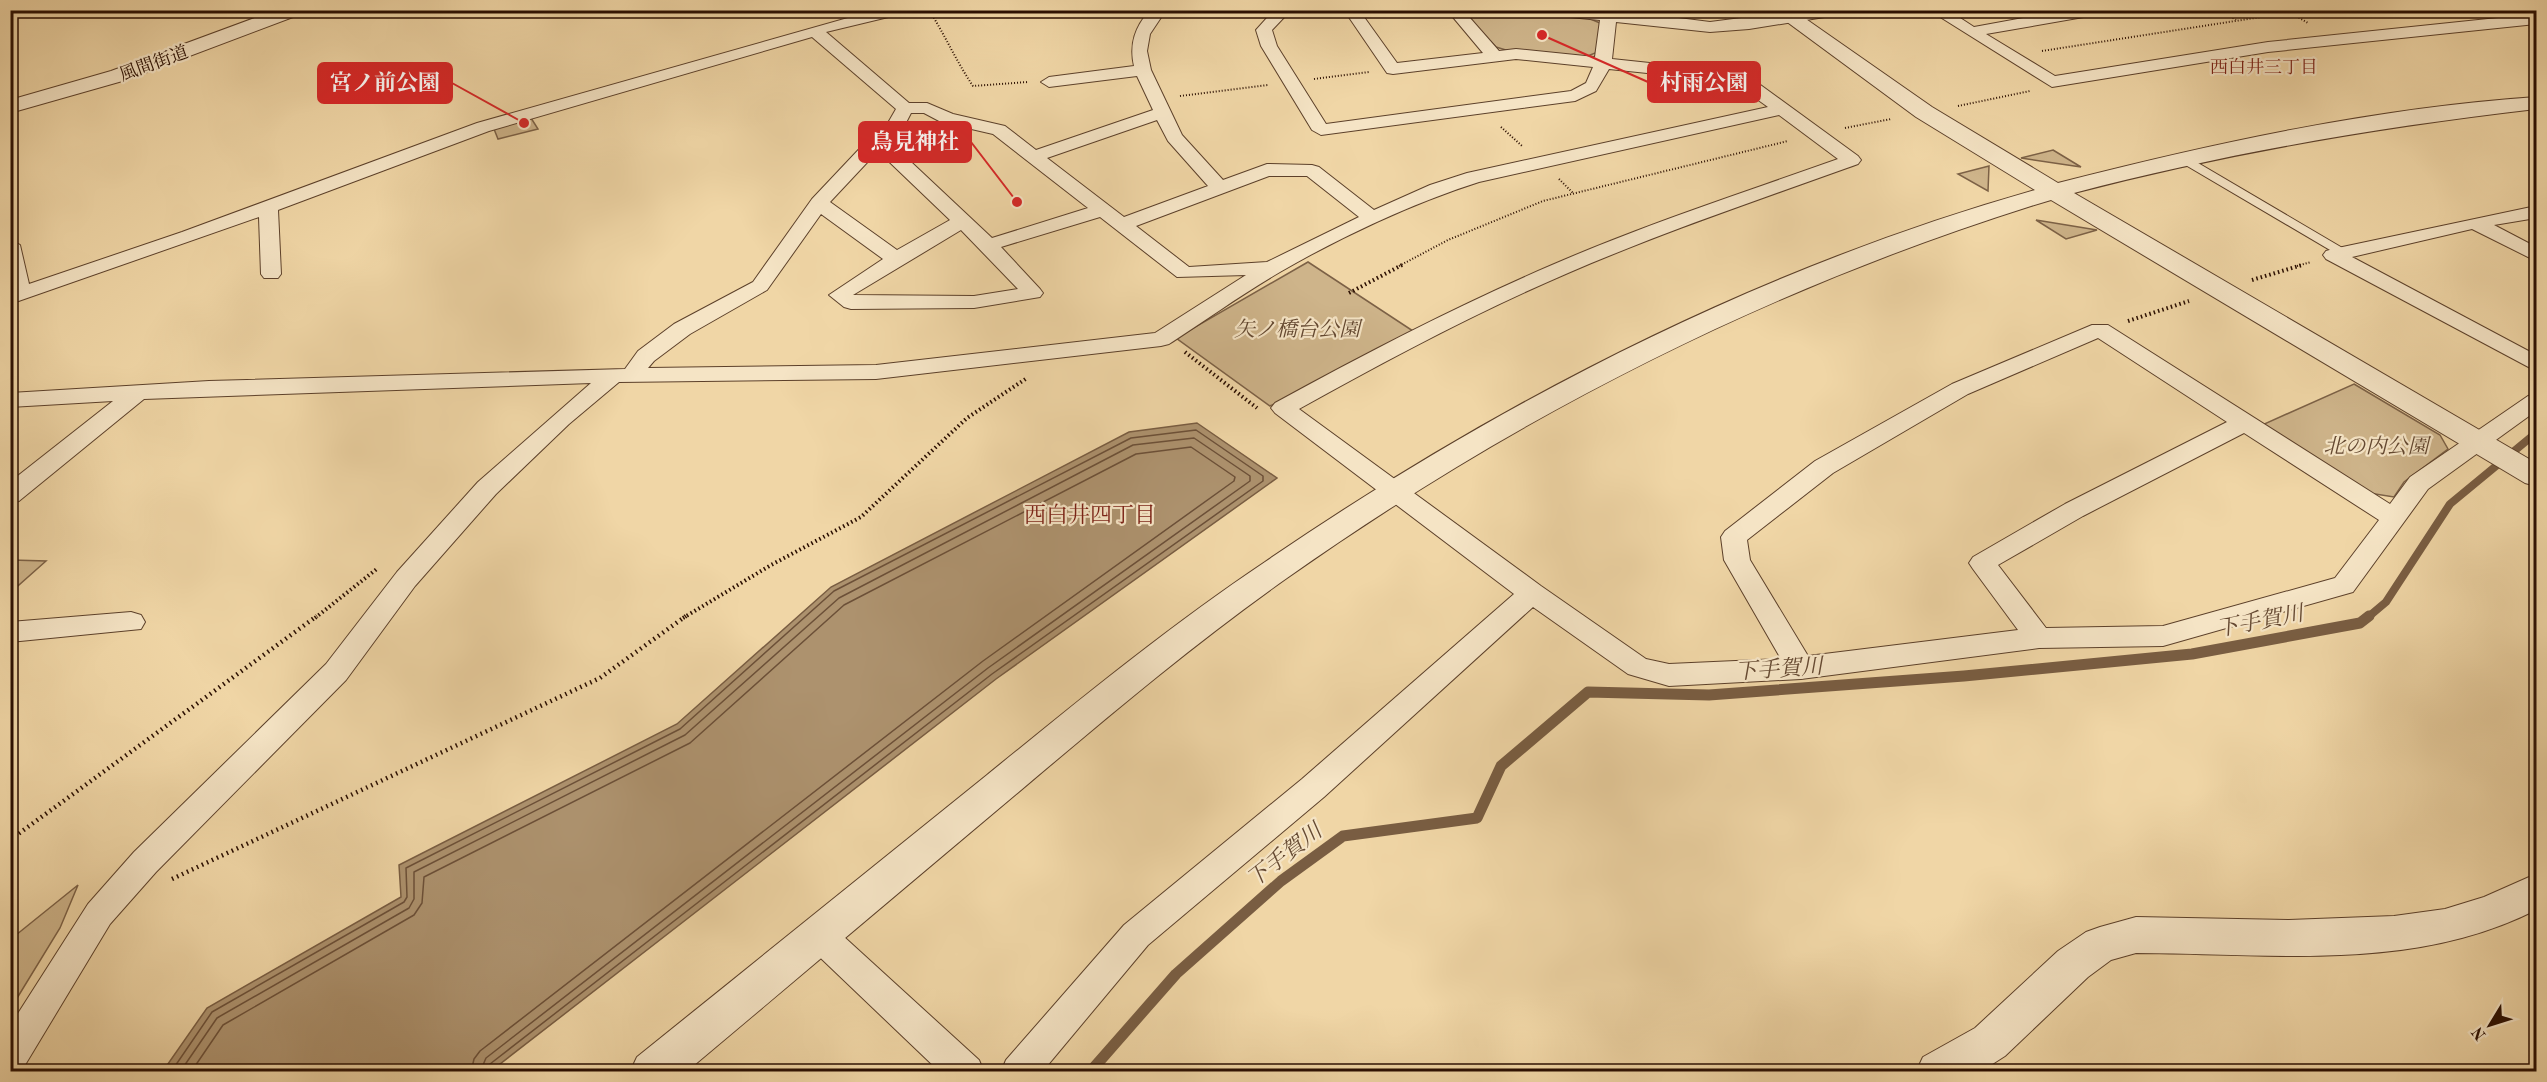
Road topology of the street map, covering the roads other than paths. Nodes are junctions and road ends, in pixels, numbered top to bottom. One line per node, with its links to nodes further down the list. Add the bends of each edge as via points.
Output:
1 (294, 10): 21 (street, 風間街道, via 147,67)
2 (900, 10): 14 (street)
3 (1159, 10): 18 (street, via 1142,34 1139,51)
4 (1284, 10): 17 (street, via 1264,30 1269,46 1321,130 1558,100 1591,88)
5 (1351, 10): 16 (street, via 1394,69)
6 (1454, 10): 16 (street)
7 (1550, 10): 11 (street)
8 (1837, 10): 12 (street)
9 (1936, 10): 15 (street)
10 (2095, 10): 15 (street)
11 (1609, 14): 12 (street, via 1710,27); 17 (street)
12 (1785, 14): 29 (street, via 1924,112)
13 (2536, 19): 15 (street, via 2268,47 2052,82)
14 (815, 32): 22 (street); 31 (street, via 483,127)
15 (1972, 32)
16 (1494, 55): 17 (street)
17 (1602, 62): 23 (street, via 1738,77)
18 (1143, 70): 19 (street); 24 (street)
19 (1049, 82)
20 (2536, 103): 27 (street, via 2297,137)
21 (10, 107)
22 (905, 108): 25 (street); 26 (street, via 927,108 947,118 999,130)
23 (1782, 109): 34 (street, via 1474,177); 54 (street, via 1852,160 1523,285 1414,336 1283,408)
24 (1164, 112): 26 (street); 28 (street, via 1174,138)
25 (884, 147): 30 (street, via 869,149); 35 (street)
26 (1034, 157): 32 (street)
27 (2185, 160): 29 (street); 40 (lane)
28 (1219, 187): 34 (street, via 1268,170 1312,171); 37 (street)
29 (2054, 192): 52 (street); 54 (street, via 1840,264 1745,302 1580,383)
30 (819, 203): 42 (street); 47 (street, via 760,286 682,329)
31 (268, 208): 44 (street); 45 (street)
32 (1103, 210): 37 (street); 39 (street)
33 (2536, 212): 36 (street)
34 (1372, 218): 43 (street)
35 (963, 221): 39 (street); 42 (street)
36 (2475, 223): 40 (street); 41 (street)
37 (1122, 225): 43 (street, via 1184,273)
38 (10, 245): 45 (street)
39 (988, 245): 42 (street, via 1033,293 974,302 851,303 839,295)
40 (2338, 254): 46 (street)
41 (2536, 255)
42 (896, 259)
43 (1273, 267): 47 (street, via 1161,339 876,372)
44 (271, 274)
45 (16, 296)
46 (2536, 364)
47 (623, 375): 48 (street, via 209,388); 64 (street, via 561,419 487,488 406,579 336,672 129,879 99,914)
48 (136, 394): 49 (street); 55 (street)
49 (10, 400)
50 (2536, 401): 52 (street)
51 (2244, 423): 56 (street); 60 (street, via 2074,510 1982,563); 61 (street, via 2100,330 1960,389 1824,467 1734,537 1737,560)
52 (2482, 443): 53 (street); 56 (street, via 2419,483)
53 (2531, 472)
54 (1396, 492): 57 (street); 63 (street, via 1190,632)
55 (10, 495)
56 (2394, 518): 60 (street, via 2344,585 2163,636)
57 (1532, 592): 61 (street, via 1638,667 1669,675); 67 (street, via 1312,788 1136,935)
58 (131, 622): 59 (street)
59 (10, 632)
60 (2039, 638): 61 (street)
61 (1801, 668)
62 (2536, 891): 68 (street, via 2485,916 2427,930 2366,937 2136,935 2100,945 2046,987 1990,1042)
63 (819, 936): 65 (street); 66 (street)
64 (10, 1058)
65 (652, 1071)
66 (966, 1071)
67 (1019, 1071)
68 (1938, 1071)

